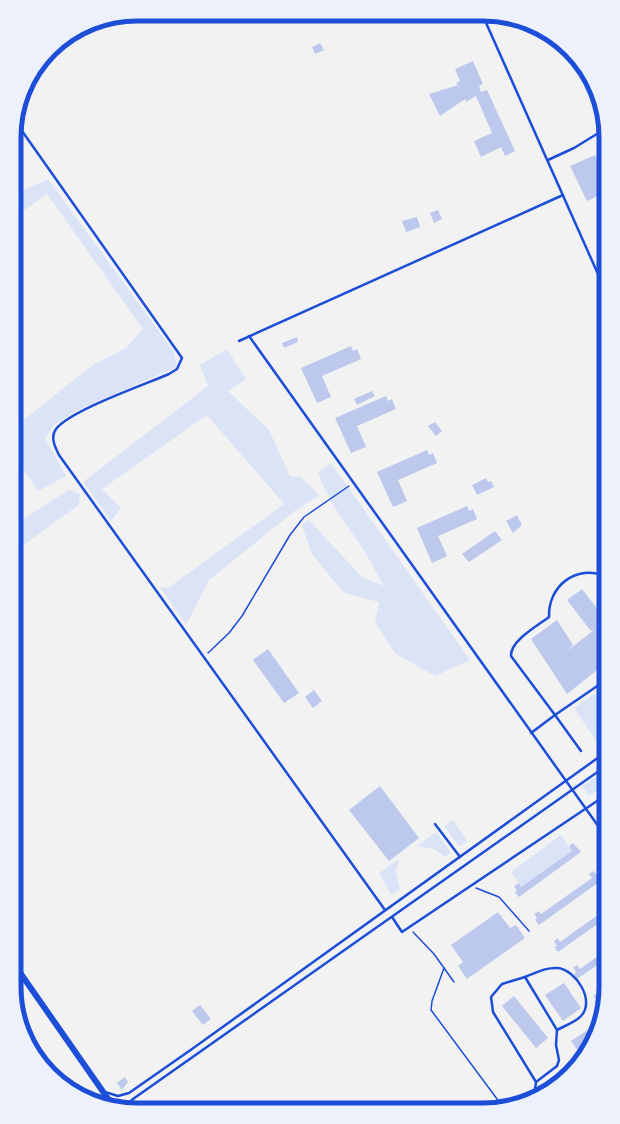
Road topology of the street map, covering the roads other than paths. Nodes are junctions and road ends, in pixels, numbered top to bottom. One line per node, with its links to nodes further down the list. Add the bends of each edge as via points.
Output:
1 (485, 21): 4 (lane)
2 (21, 130): 23 (lane, via 180,354 181,364 177,369 83,410 62,424 55,430 53,438 59,455)
3 (599, 133): 4 (lane)
4 (548, 160): 5 (lane)
5 (563, 195): 6 (lane); 7 (lane)
6 (599, 276)
7 (249, 336): 8 (lane); 12 (lane)
8 (239, 341)
9 (599, 575): 11 (lane, via 582,573 567,578 552,598 549,617 512,647 511,656)
10 (599, 685): 11 (lane)
11 (555, 715): 12 (lane); 13 (lane)
12 (532, 733): 16 (lane)
13 (581, 751)
14 (599, 757): 16 (lane)
15 (599, 771): 17 (lane)
16 (565, 782): 17 (lane); 22 (lane)
17 (572, 790): 19 (lane); 24 (lane)
18 (599, 800): 19 (lane)
19 (585, 809): 21 (lane); 24 (lane, via 402,932)
20 (435, 824): 22 (lane)
21 (599, 828)
22 (460, 857): 23 (lane)
23 (386, 910): 29 (lane, via 129,1093 118,1096)
24 (392, 917): 32 (lane)
25 (21, 974): 29 (street)
26 (525, 977): 27 (lane); 27 (lane, via 542,970 559,968 568,973 585,992 588,1004 581,1016); 28 (lane, via 502,984 491,997 493,1012)
27 (557, 1030): 28 (lane, via 557,1066)
28 (536, 1082): 30 (lane)
29 (101, 1089): 31 (street)
30 (535, 1091)
31 (108, 1099)
32 (129, 1102)

